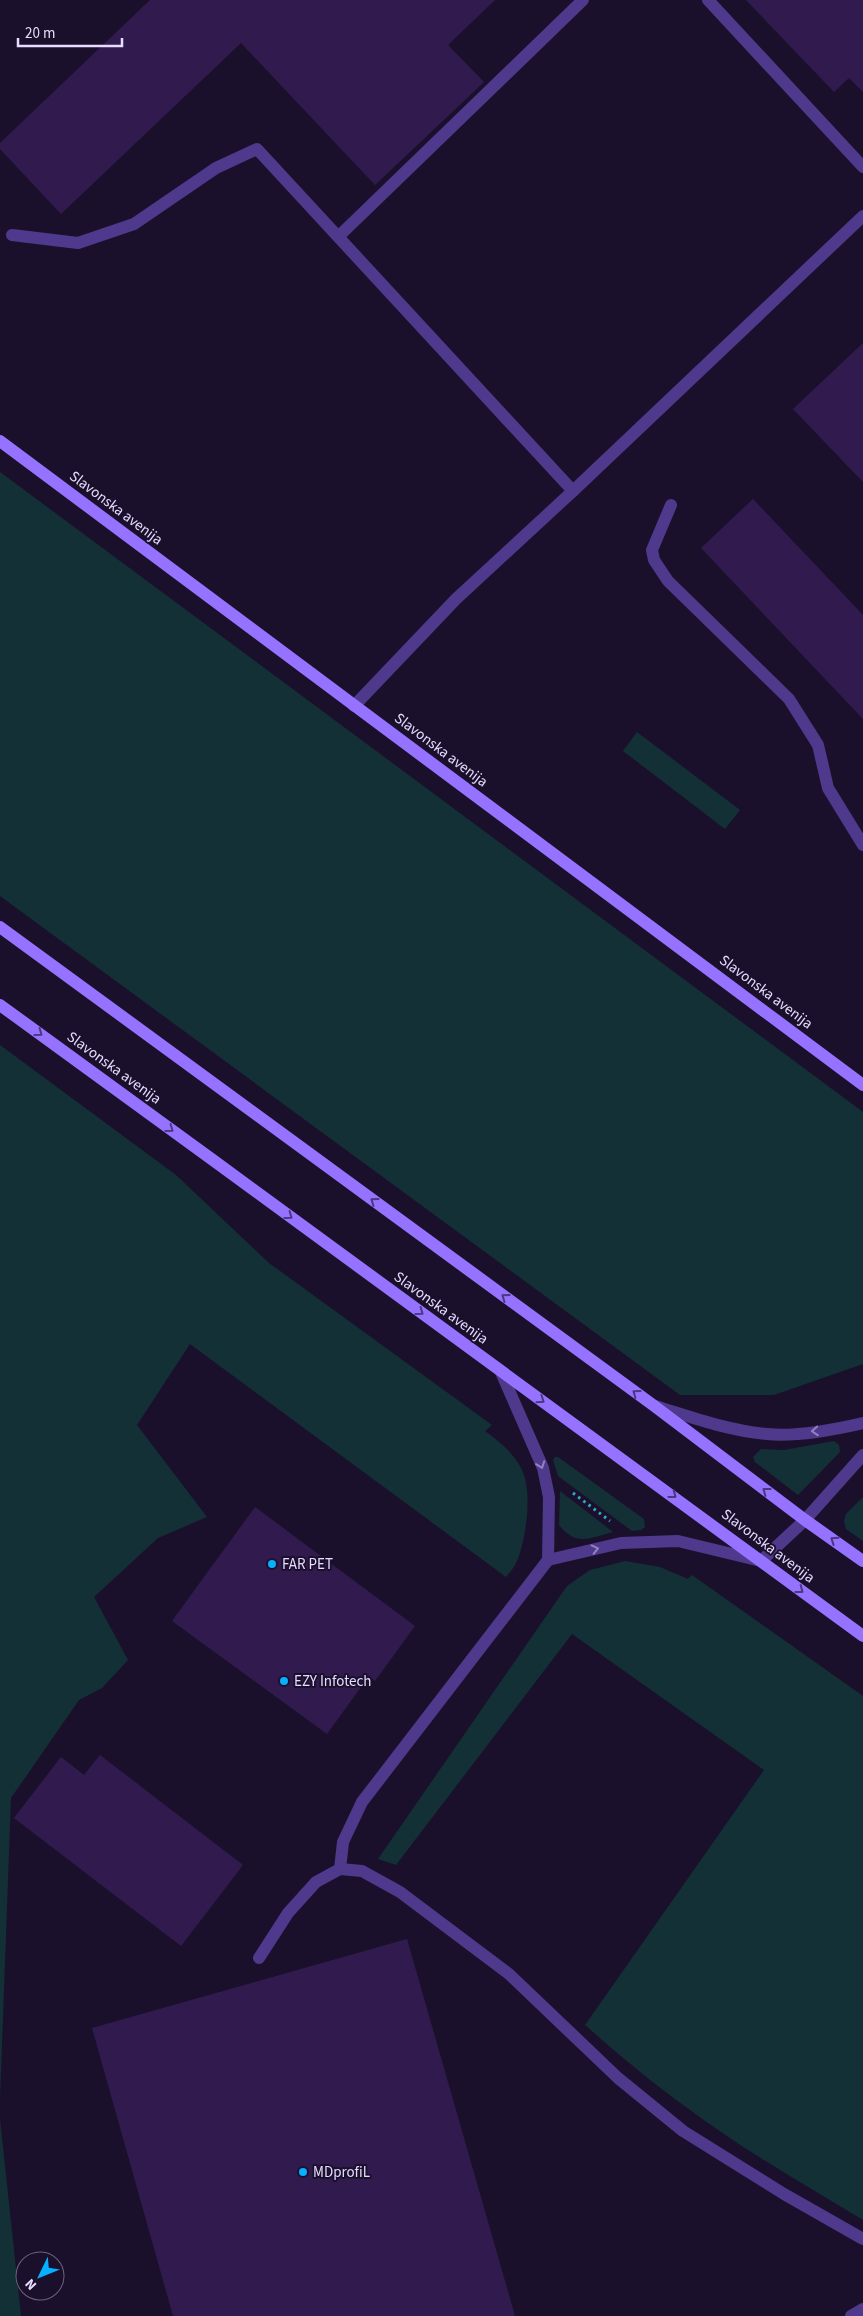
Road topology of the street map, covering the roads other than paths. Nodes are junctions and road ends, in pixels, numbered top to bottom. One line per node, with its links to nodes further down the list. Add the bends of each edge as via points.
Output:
1 (583, 0): 6 (street)
2 (708, 0): 3 (street)
3 (863, 167)
4 (863, 216): 8 (street)
5 (12, 235): 6 (street, via 78,244 134,224 216,168 257,149)
6 (339, 236): 8 (street)
7 (0, 441): 10 (main road, Slavonska avenija)
8 (574, 491): 10 (street, via 456,599)
9 (671, 505): 11 (street, via 652,550 654,560 668,581 789,700 818,745 828,788)
10 (354, 706): 14 (main road, Slavonska avenija)
11 (863, 845)
12 (0, 927): 16 (main road, one-way to 12)
13 (0, 1004): 15 (main road, Slavonska avenija, one-way to 15)
14 (863, 1085)
15 (501, 1372): 20 (street, one-way to 20, via 543,1468 549,1496); 21 (main road, Slavonska avenija, one-way to 21)
16 (653, 1406): 17 (street, one-way to 16, via 834,1429 768,1434 714,1424); 19 (main road, one-way to 16)
17 (863, 1423)
18 (863, 1456): 19 (street)
19 (805, 1520): 21 (street); 22 (main road, one-way to 19)
20 (548, 1560): 21 (street, one-way to 21, via 621,1544 678,1541); 24 (street, via 362,1802 343,1842)
21 (761, 1561): 23 (main road, Slavonska avenija, one-way to 23)
22 (863, 1561)
23 (863, 1636)
24 (340, 1869): 25 (street, via 316,1882 294,1907); 26 (street, via 362,1871 400,1892 509,1974 618,2078 683,2131)
25 (259, 1958)
26 (863, 2239)
27 (863, 2309): 28 (street)
28 (851, 2316)

